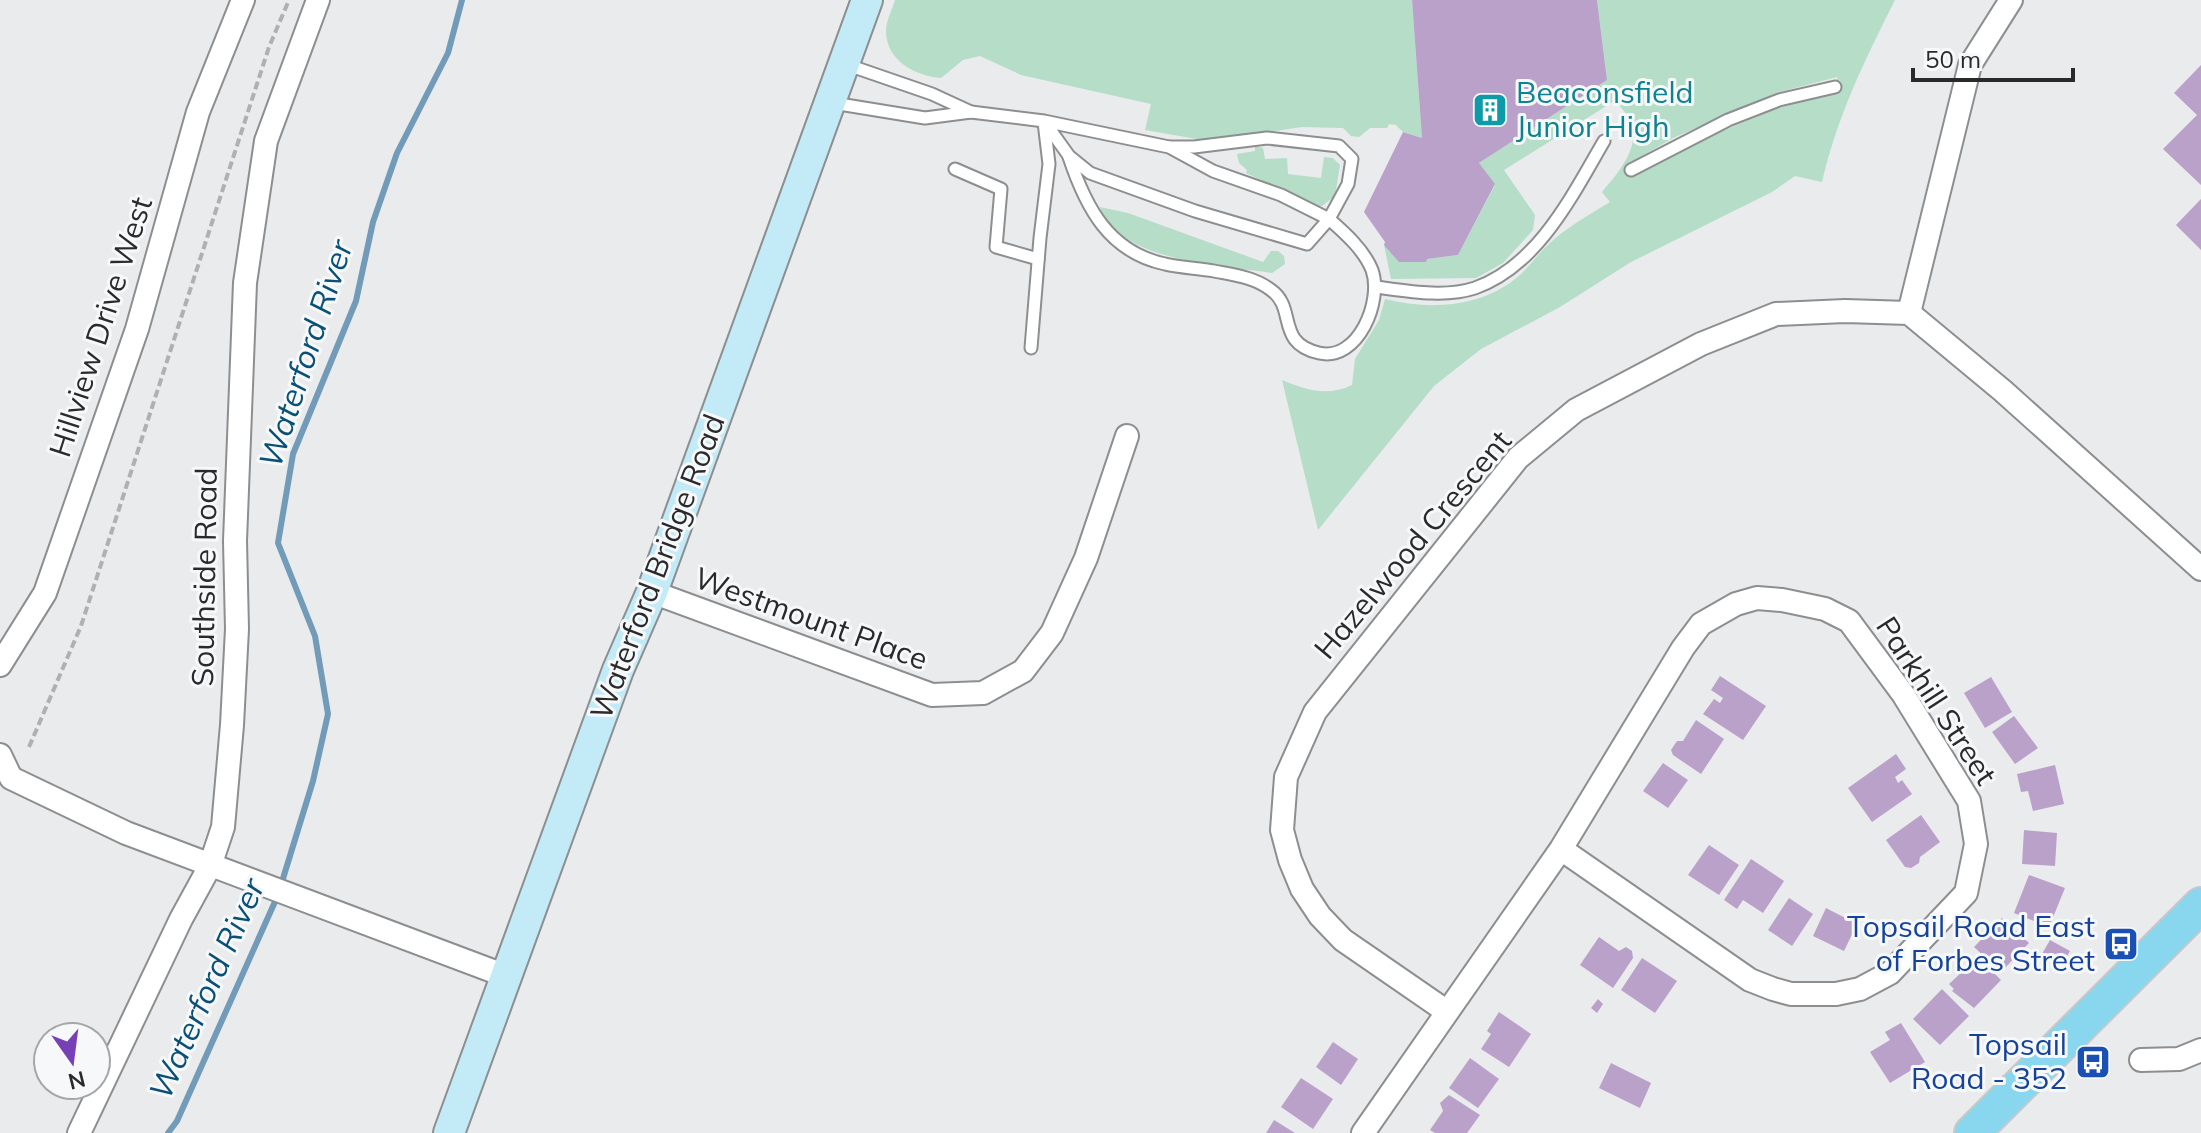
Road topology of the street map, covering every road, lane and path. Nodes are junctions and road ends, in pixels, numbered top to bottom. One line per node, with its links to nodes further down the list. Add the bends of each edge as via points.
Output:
1 (243, 0): 24 (street, Hillview Drive West, via 198,112 137,329 45,593)
2 (289, 0): 25 (path, via 269,47 81,626)
3 (318, 0): 28 (street, Southside Road, via 266,141 245,283 232,725 223,827)
4 (867, 0): 6 (main road, Waterford Bridge Road)
5 (2011, 0): 19 (street, via 1970,65)
6 (844, 64): 8 (main road, Waterford Bridge Road); 9 (lane)
7 (1835, 87): 15 (lane, via 1779,100 1728,120)
8 (830, 102): 9 (lane, via 925,118); 23 (main road, Waterford Bridge Road)
9 (971, 112): 10 (lane)
10 (1044, 121): 12 (lane); 13 (lane); 17 (lane, via 1049,164)
11 (1604, 141): 18 (lane, via 1559,215 1516,265 1475,288 1453,292)
12 (1169, 147): 16 (lane); 16 (lane, via 1267,138 1339,146 1352,159 1348,184)
13 (1069, 156): 16 (lane, via 1090,173 1307,244); 18 (lane, via 1090,211 1109,236 1135,255 1247,277 1268,287 1281,297 1289,333 1304,347 1321,354 1342,351 1359,337)
14 (955, 169): 17 (lane, via 1001,189 996,247)
15 (1631, 170)
16 (1329, 219): 18 (lane, via 1356,246)
17 (1038, 259): 20 (lane)
18 (1376, 287)
19 (1909, 313): 22 (street); 31 (street, Hazelwood Crescent, via 1776,314 1701,344 1576,410 1518,458 1315,712 1286,777 1282,830 1302,889 1343,940)
20 (1031, 348)
21 (1127, 436): 23 (street, Westmount Place, via 1086,558 1052,633 1023,671 983,693 932,695)
22 (2201, 569)
23 (652, 592): 30 (main road, Waterford Bridge Road, via 618,670)
24 (0, 665)
25 (29, 747)
26 (0, 755): 28 (street, via 11,778)
27 (1561, 849): 27 (street, Parkhill Street, via 1701,624 1757,598 1803,603 1849,621 1903,694 1969,801 1976,844 1966,893 1890,973 1860,989 1814,995 1750,980); 31 (street, Parkhill Street)
28 (210, 866): 30 (street); 34 (street, Southside Road)
29 (2201, 905): 37 (main road)
30 (506, 976): 35 (main road, Waterford Bridge Road)
31 (1446, 1011): 36 (street, Parkhill Street)
32 (2201, 1050): 33 (street, via 2179,1059)
33 (2141, 1060)
34 (79, 1133)
35 (449, 1133)
36 (1363, 1133)
37 (1972, 1133)

